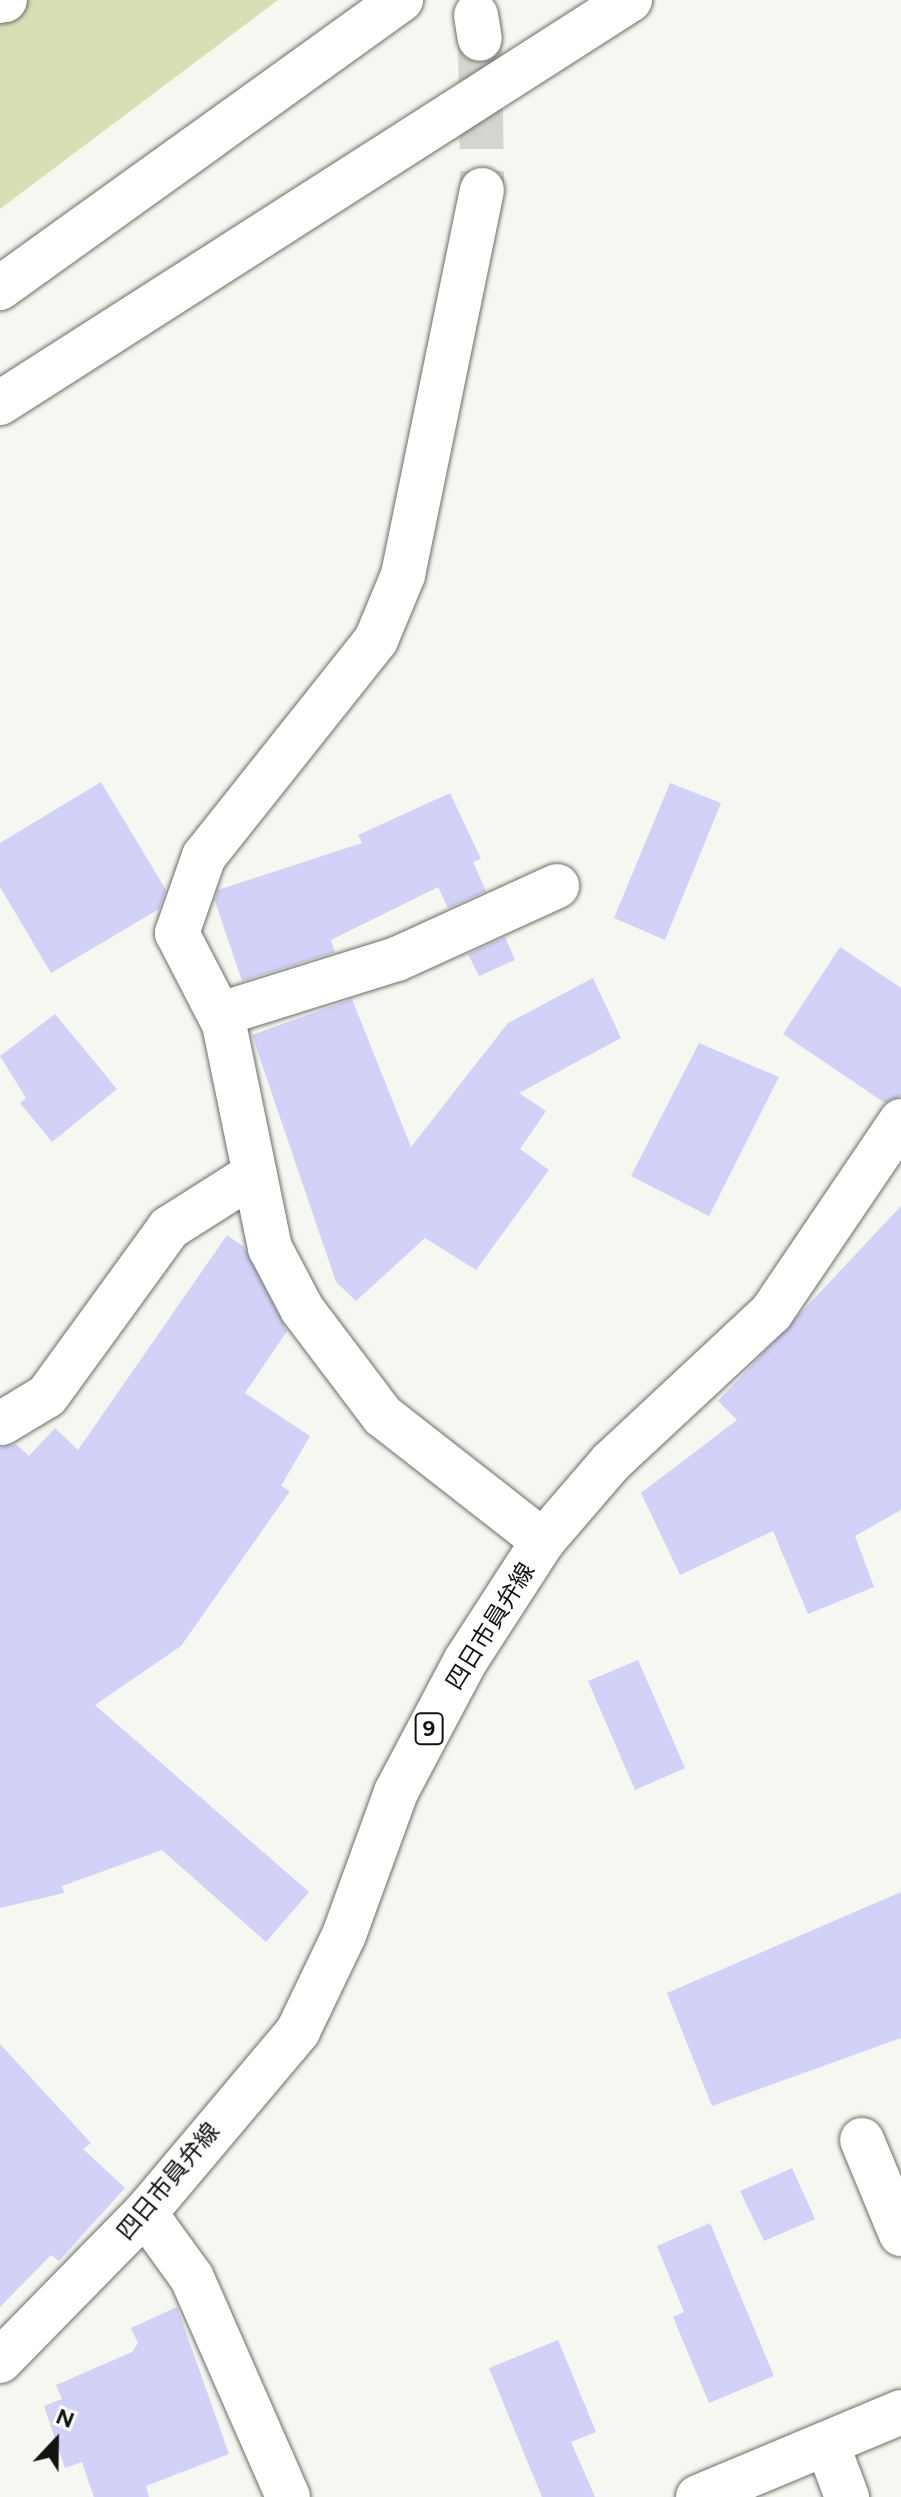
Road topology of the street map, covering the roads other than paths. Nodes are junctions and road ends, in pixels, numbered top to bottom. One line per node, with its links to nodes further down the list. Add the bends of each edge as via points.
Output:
1 (401, 0): 4 (main road)
2 (630, 0): 5 (main road)
3 (482, 190): 7 (main road, via 403,575 376,640 204,856 177,933)
4 (0, 288)
5 (0, 403)
6 (557, 886): 7 (main road, via 397,959)
7 (221, 1014): 9 (main road)
8 (901, 1121): 11 (main road, 四日市員弁線 / 9, via 771,1313 611,1462)
9 (254, 1174): 10 (main road, via 169,1228 47,1396); 11 (main road, via 270,1248 335,1361 399,1428)
10 (2, 1423)
11 (543, 1541): 13 (main road, 四日市員弁線 / 9, via 466,1660 396,1792 344,1935 298,2031)
12 (862, 2140): 14 (main road)
13 (145, 2213): 15 (main road, 四日市員弁線 / 9); 18 (main road, via 192,2278)
14 (901, 2234)
15 (0, 2361)
16 (901, 2412): 17 (main road)
17 (827, 2444): 19 (main road); 20 (main road)
18 (288, 2497)
19 (698, 2497)
20 (847, 2497)

